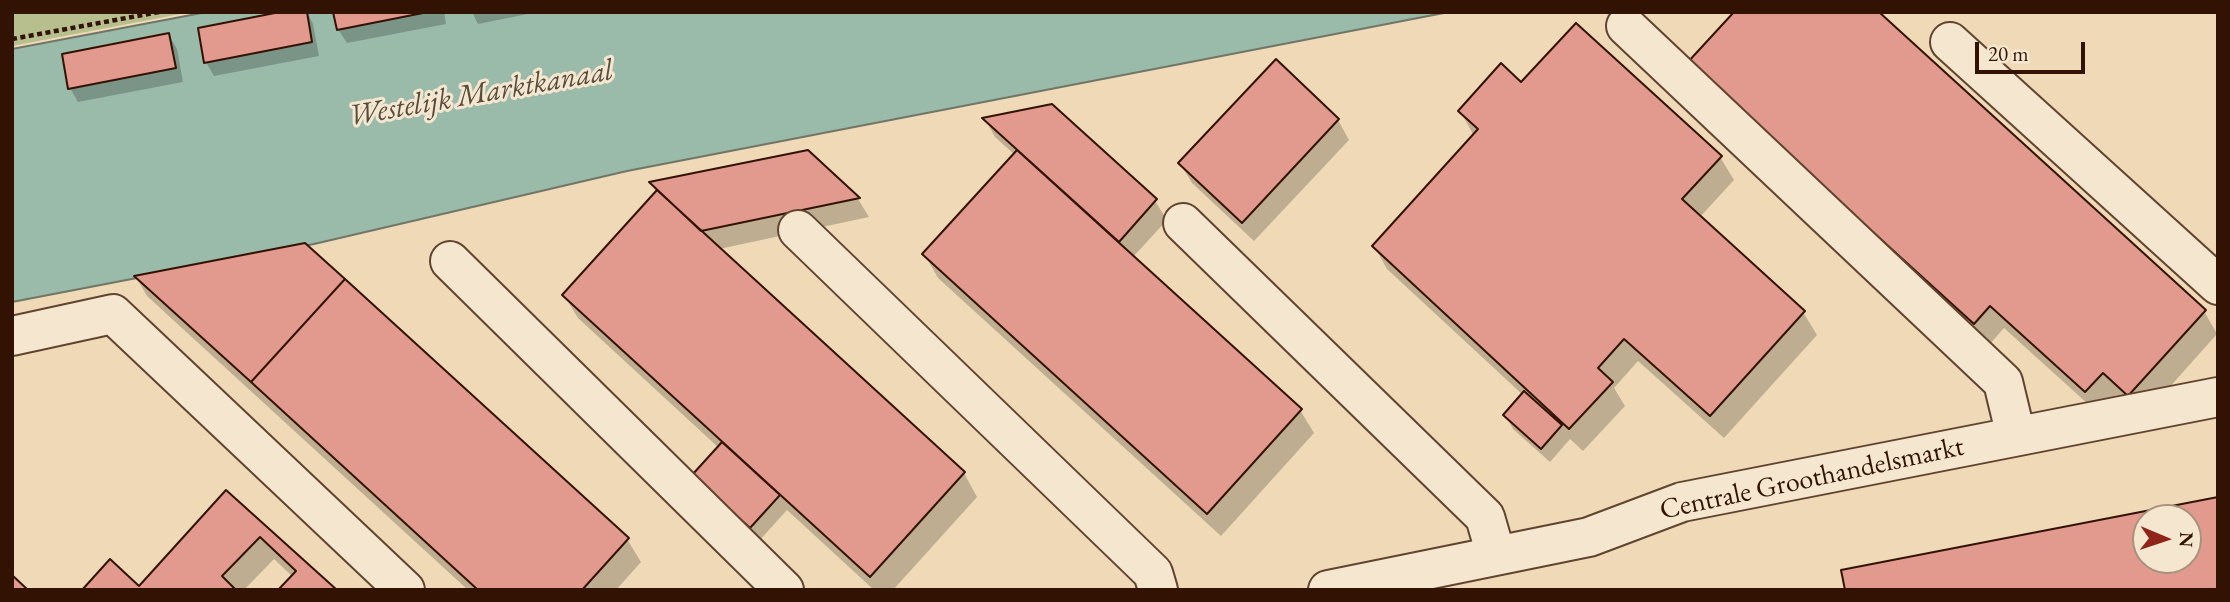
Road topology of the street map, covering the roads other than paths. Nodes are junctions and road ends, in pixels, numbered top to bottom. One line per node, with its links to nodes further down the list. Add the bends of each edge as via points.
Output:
1 (1626, 26): 9 (lane, via 2003,382)
2 (1950, 42): 6 (lane)
3 (1183, 223): 10 (lane, via 1485,517)
4 (797, 230): 13 (lane, via 1153,573)
5 (450, 261): 12 (lane)
6 (2218, 285)
7 (12, 336): 11 (lane, via 113,314)
8 (2218, 397): 9 (lane, Centrale Groothandelsmarkt)
9 (2016, 436): 10 (lane, Centrale Groothandelsmarkt, via 1682,502 1590,537)
10 (1496, 555): 14 (lane, Centrale Groothandelsmarkt)
11 (405, 590)
12 (784, 590)
13 (1158, 590)
14 (1328, 590)

